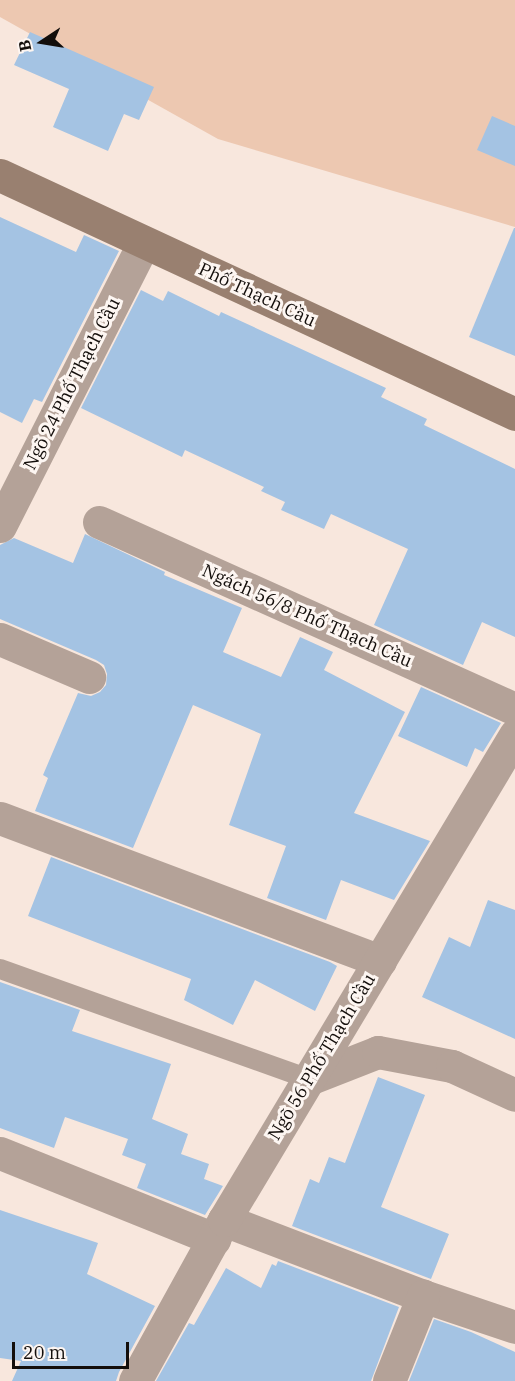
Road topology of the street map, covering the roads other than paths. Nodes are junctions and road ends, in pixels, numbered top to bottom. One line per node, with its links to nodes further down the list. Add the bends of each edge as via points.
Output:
1 (0, 175): 2 (street, Phố Thạch Cầu)
2 (144, 242): 3 (street, Phố Thạch Cầu); 5 (street, Ngõ 24 Phố Thạch Cầu)
3 (515, 414)
4 (99, 522): 8 (street, Ngách 56/8 Phố Thạch Cầu)
5 (0, 526)
6 (0, 639): 7 (street)
7 (89, 677)
8 (515, 709)
9 (515, 735): 11 (street, Ngõ 56 Phố Thạch Cầu)
10 (0, 818): 11 (street)
11 (380, 961): 13 (street, Ngõ 56 Phố Thạch Cầu)
12 (0, 969): 13 (lane)
13 (309, 1078): 14 (street, via 378,1052 452,1066); 16 (street, Ngõ 56 Phố Thạch Cầu)
14 (515, 1095)
15 (0, 1153): 16 (street)
16 (219, 1230): 17 (street); 19 (street, Ngõ 56 Phố Thạch Cầu)
17 (423, 1296): 18 (street); 20 (street)
18 (515, 1327)
19 (135, 1381)
20 (389, 1381)

